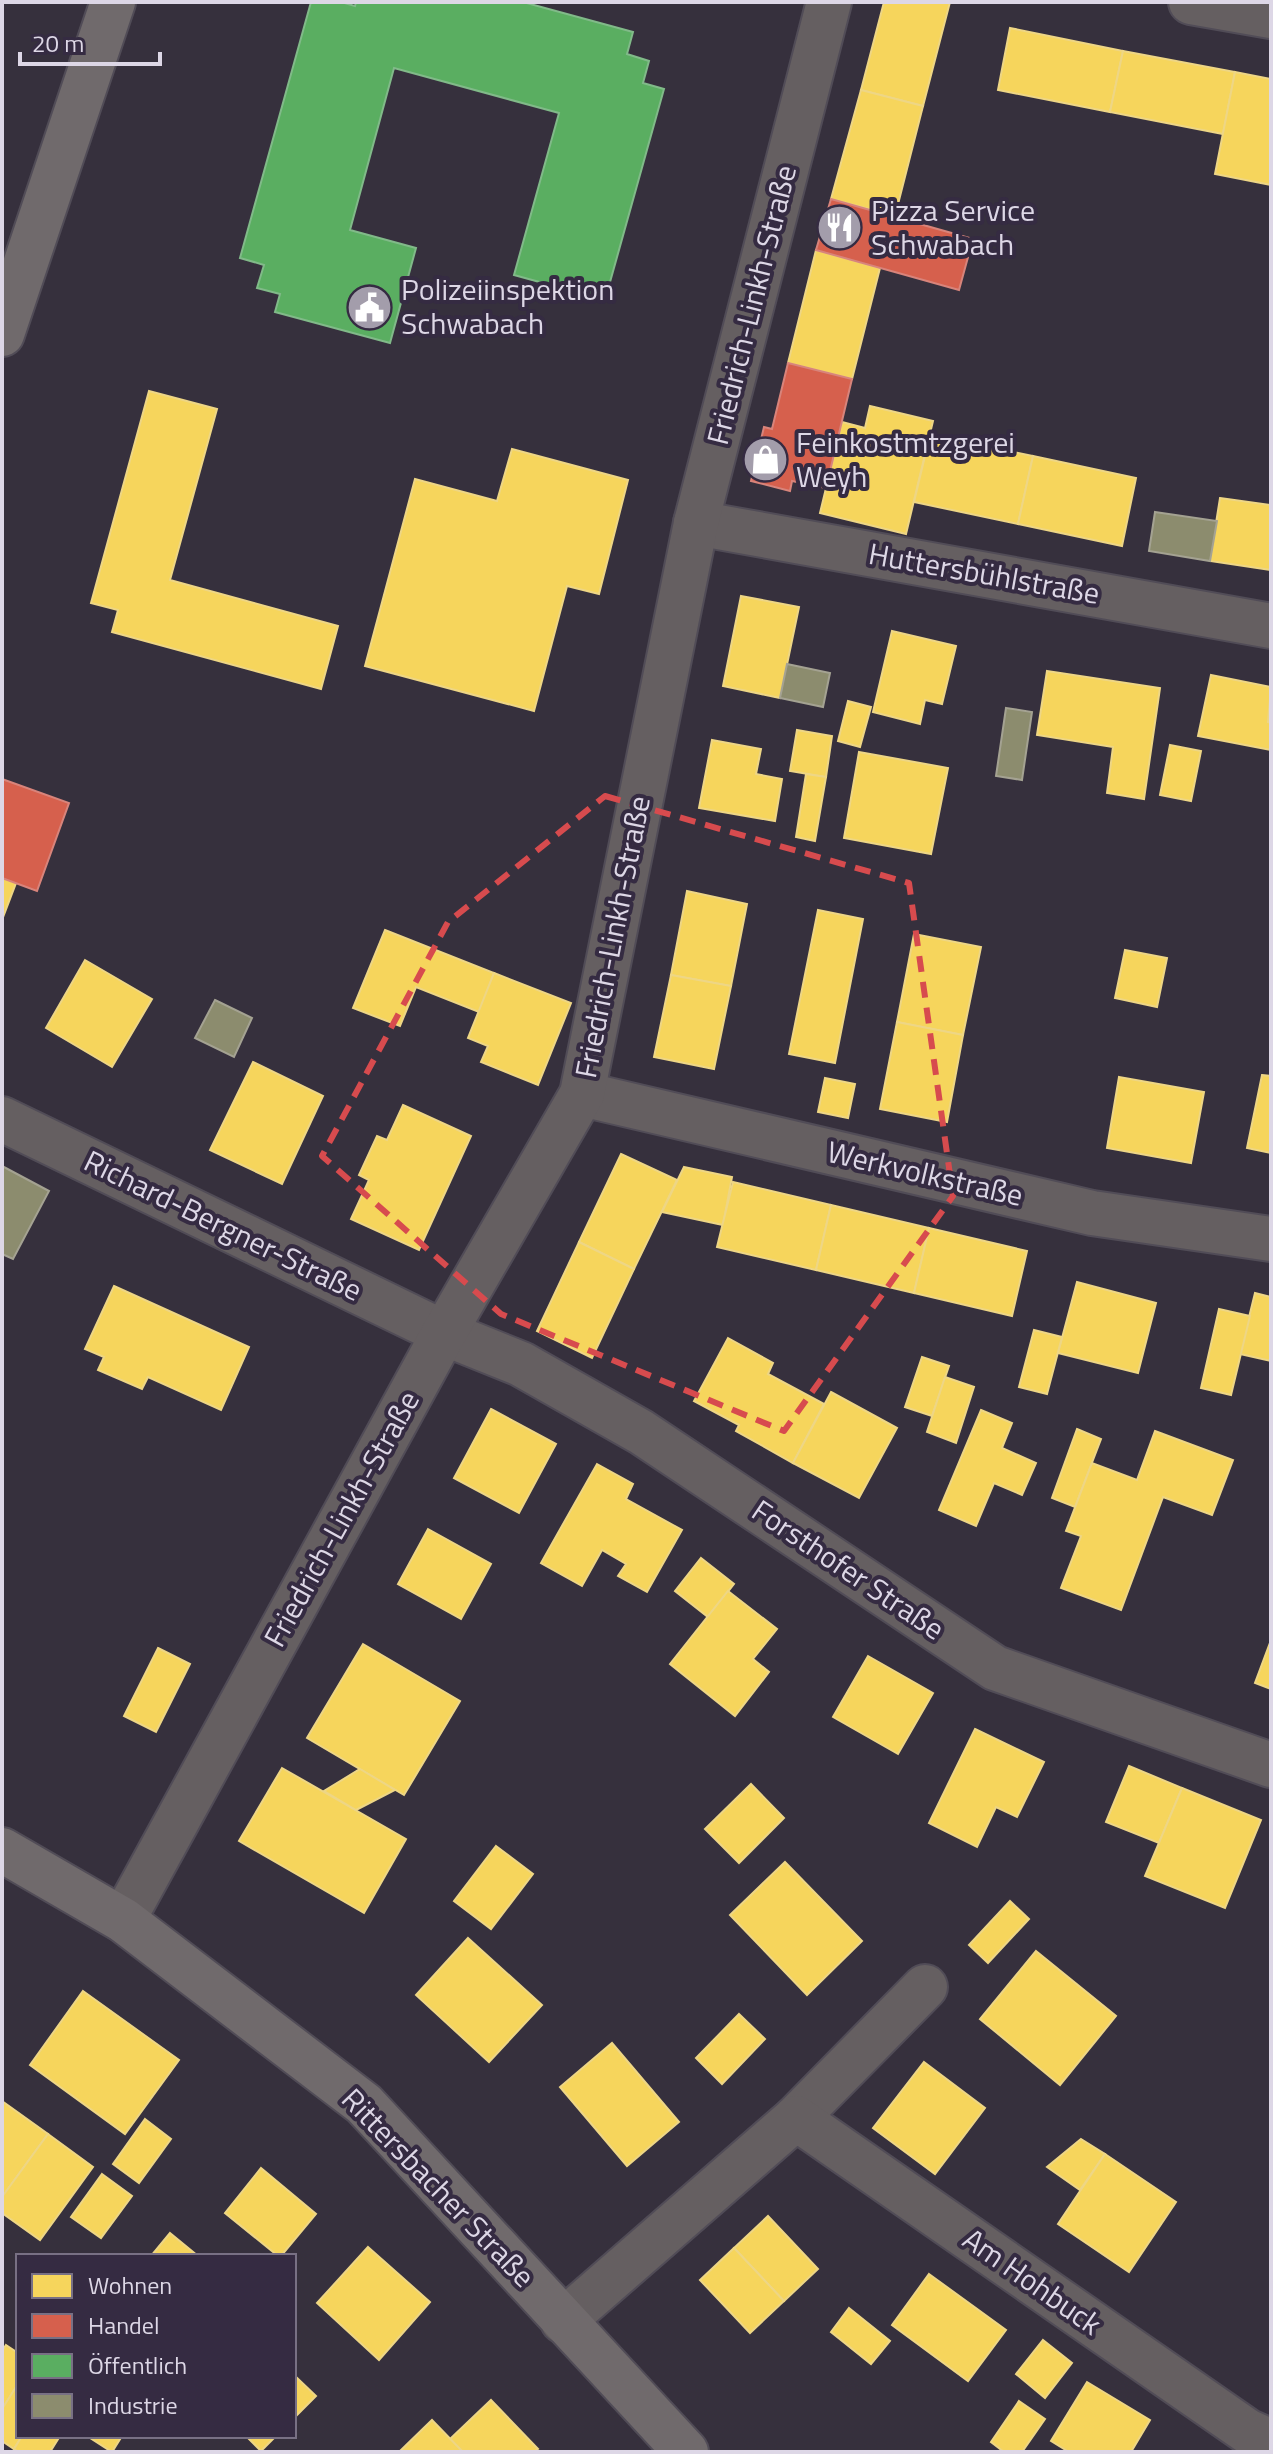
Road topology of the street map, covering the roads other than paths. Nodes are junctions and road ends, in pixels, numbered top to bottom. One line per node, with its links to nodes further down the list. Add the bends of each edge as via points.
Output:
1 (113, 2): 5 (main road)
2 (829, 2): 6 (street, Friedrich-Linkh-Straße)
3 (1191, 2): 4 (street)
4 (1271, 16)
5 (2, 334)
6 (696, 523): 7 (street, Huttersbühlstraße); 8 (street, Friedrich-Linkh-Straße)
7 (1271, 626)
8 (582, 1094): 10 (street, Werkvolkstraße, via 1092,1213); 11 (street, Friedrich-Linkh-Straße)
9 (2, 1119): 11 (street, Richard-Bergner-Straße)
10 (1271, 1239)
11 (444, 1333): 12 (street, Forsthofer Straße, via 521,1364 641,1432 995,1668); 14 (street, Friedrich-Linkh-Straße)
12 (1271, 1765)
13 (2, 1850): 14 (main road, Rittersbacher Straße)
14 (123, 1920): 17 (main road, Rittersbacher Straße, via 364,2104)
15 (925, 1987): 16 (street)
16 (796, 2118): 17 (street); 18 (street, Am Hohbuck, via 1247,2431)
17 (563, 2321): 19 (main road, Rittersbacher Straße)
18 (1271, 2442)
19 (686, 2452)

